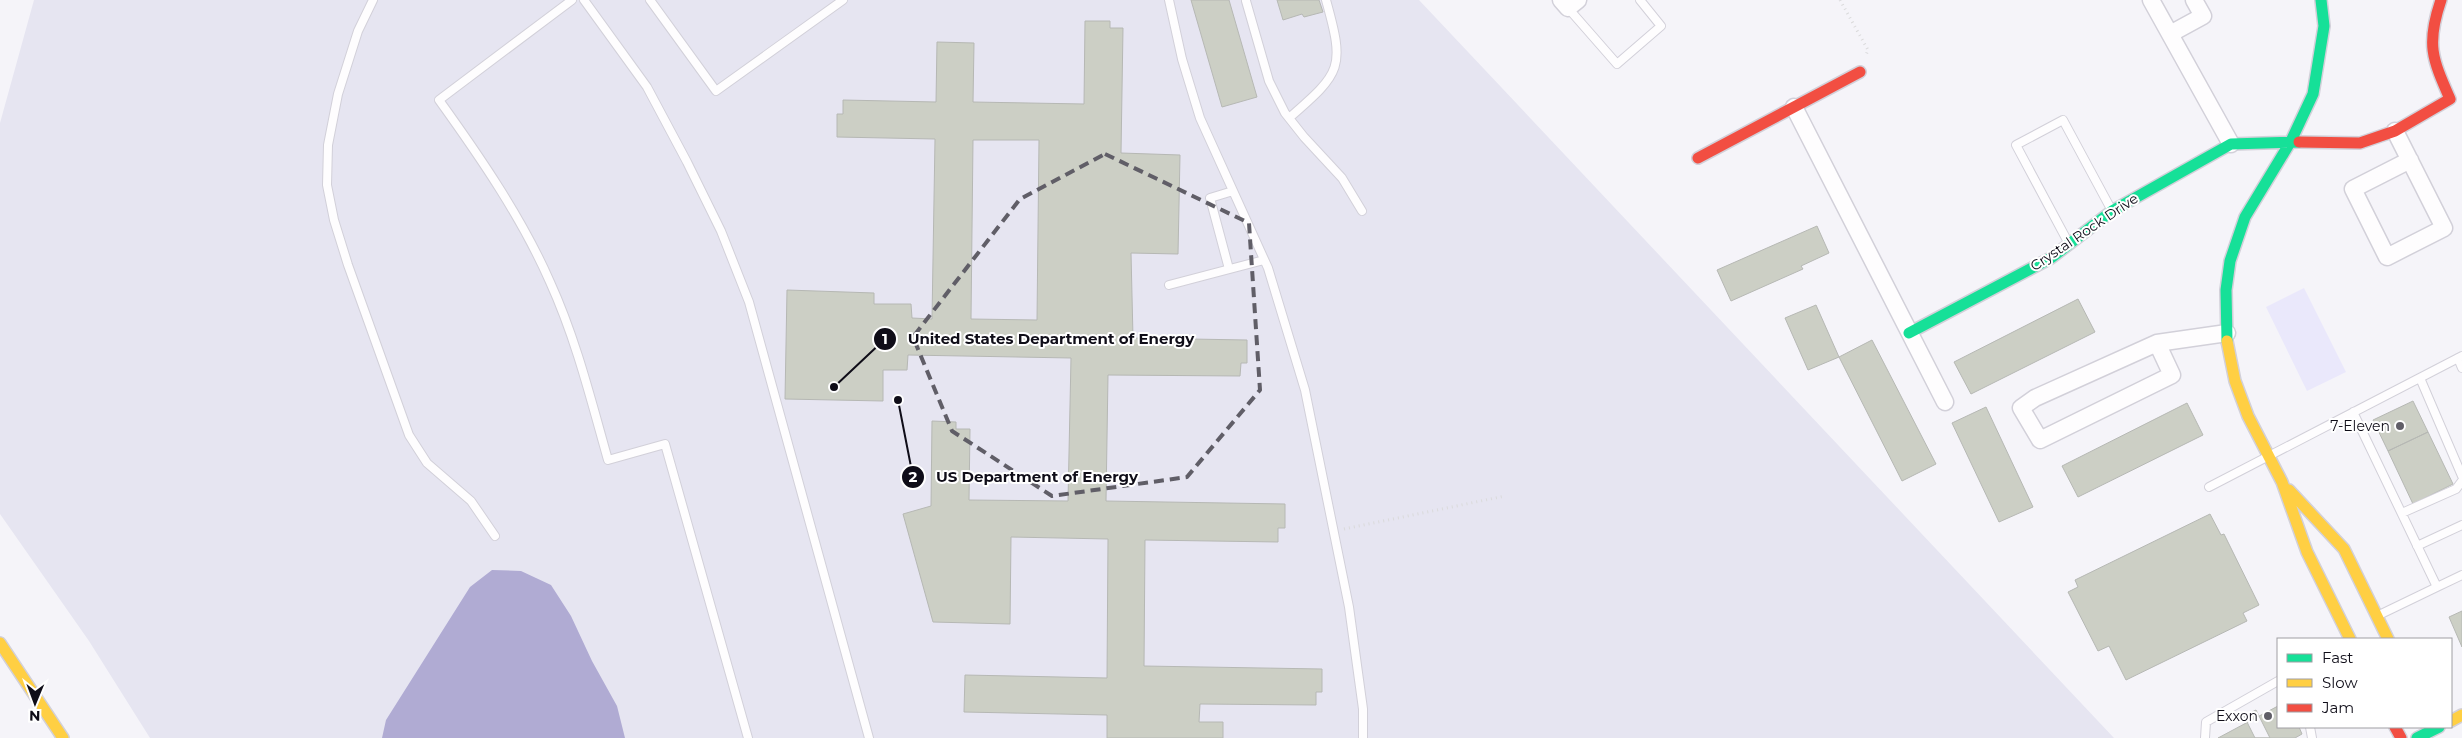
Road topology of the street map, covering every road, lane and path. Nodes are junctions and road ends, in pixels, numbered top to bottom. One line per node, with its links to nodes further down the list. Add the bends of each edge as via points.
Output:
1 (373, 0): 50 (lane, via 358,31 338,94 328,145 327,185 334,220 409,435 427,463 471,501)
2 (572, 0): 61 (lane, via 439,100 498,187 550,282 572,338 608,460 665,444)
3 (584, 0): 62 (lane, via 647,87 688,162 721,231 749,302)
4 (650, 0): 5 (lane, via 716,91)
5 (843, 0)
6 (1169, 0): 26 (lane, via 1200,118)
7 (1326, 0): 20 (lane, via 1337,39 1335,68 1327,83)
8 (1640, 0): 15 (lane, via 1661,26 1617,64)
9 (1840, 0): 17 (path, via 1868,50)
10 (2151, 0): 16 (street)
11 (2194, 0): 16 (street, via 2203,16)
12 (2321, 0): 22 (main road, via 2324,26 2313,94)
13 (2441, 0): 18 (main road, Crystal Rock Drive, via 2431,26 2431,56)
14 (1246, 2): 20 (lane, via 1269,80)
15 (1569, 3)
16 (2170, 34): 23 (street)
17 (1860, 72): 19 (main road)
18 (2456, 95): 21 (main road, Crystal Rock Drive)
19 (1794, 107): 24 (main road); 33 (street)
20 (1289, 118): 28 (lane, via 1342,178)
21 (2395, 131): 22 (main road, Crystal Rock Drive, via 2360,143); 25 (street)
22 (2291, 141): 23 (main road, Crystal Rock Drive); 34 (main road, via 2245,217 2230,261 2226,290)
23 (2231, 144): 27 (main road, Crystal Rock Drive)
24 (1698, 158)
25 (2410, 160): 25 (street, via 2444,228 2387,257 2353,189)
26 (1233, 191): 30 (lane); 31 (lane, via 1210,198)
27 (2112, 210): 29 (main road, Crystal Rock Drive); 29 (lane, via 2063,120 2016,145)
28 (1362, 211)
29 (2070, 244): 33 (main road, Crystal Rock Drive, via 2051,258)
30 (1264, 260): 31 (lane); 49 (lane, via 1305,390)
31 (1229, 269): 32 (lane)
32 (1168, 285)
33 (1909, 332): 39 (street)
34 (2227, 332): 35 (street); 41 (main road, via 2235,381 2248,416)
35 (2157, 343): 35 (street, via 2035,398 2021,408 2040,440 2172,375)
36 (2460, 357): 37 (lane); 38 (lane)
37 (2462, 368)
38 (2420, 378): 40 (lane); 42 (lane)
39 (1945, 402)
40 (2353, 412): 41 (lane); 47 (lane)
41 (2269, 455): 44 (main road); 45 (lane)
42 (2462, 476)
43 (2462, 480): 47 (lane, via 2456,488)
44 (2282, 482): 54 (main road, via 2344,550); 55 (main road, via 2307,552)
45 (2209, 487)
46 (1506, 496): 49 (path)
47 (2402, 513): 51 (lane)
48 (2462, 525): 51 (lane)
49 (1335, 531): 63 (lane, via 1357,661)
50 (495, 536)
51 (2417, 546): 53 (lane)
52 (2462, 574): 53 (lane)
53 (2437, 587): 54 (lane)
54 (2377, 616): 56 (main road)
55 (2350, 638)
56 (2388, 638)
57 (0, 644): 60 (main road)
58 (2277, 682): 64 (lane, via 2206,722)
59 (2435, 730): 65 (main road)
60 (63, 738)
61 (748, 738)
62 (869, 738)
63 (1364, 738)
64 (2205, 738)
65 (2417, 738)

